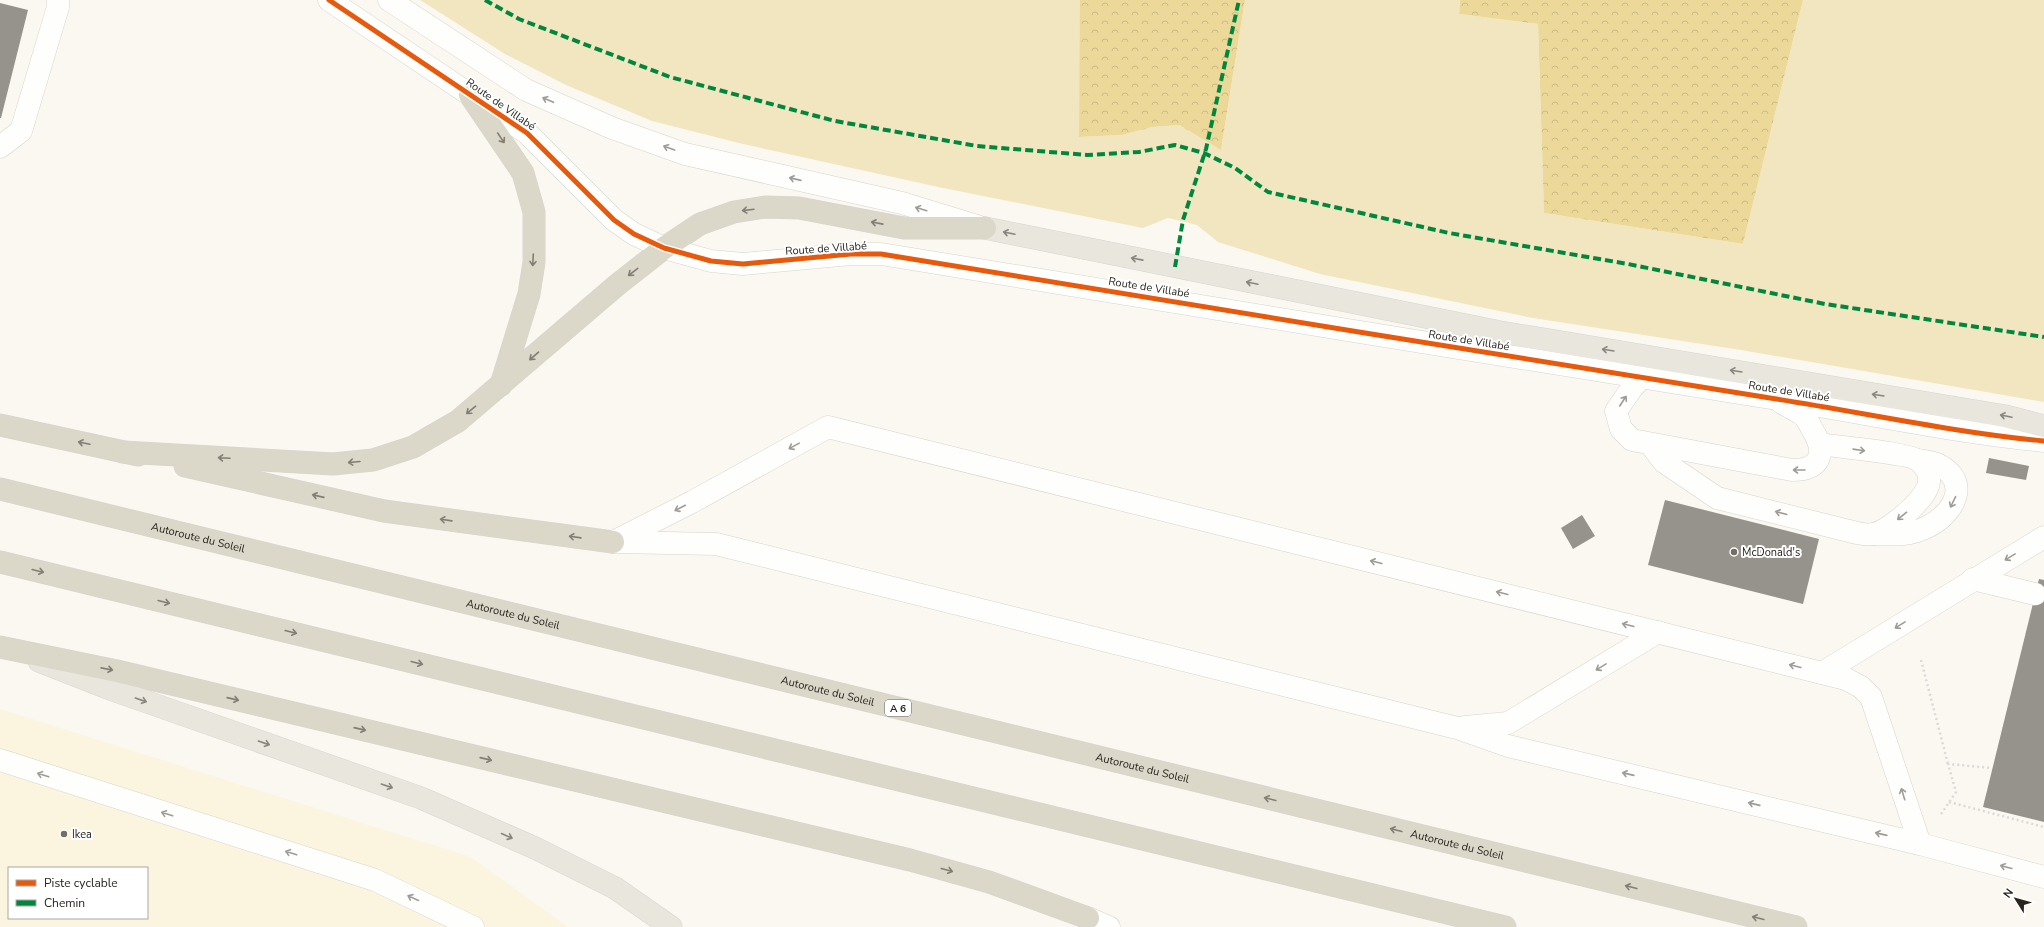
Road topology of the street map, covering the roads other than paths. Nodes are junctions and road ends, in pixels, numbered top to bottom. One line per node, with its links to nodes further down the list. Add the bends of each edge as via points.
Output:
1 (58, 0): 5 (street, via 21,131)
2 (329, 0): 4 (street, Route de Villabé)
3 (389, 0): 6 (street, Route de Villabé, one-way to 3, via 902,202 685,154 612,128 526,90)
4 (470, 95): 7 (street, Route de Villabé, via 527,133 614,220 634,234); 9 (highway, one-way to 9, via 523,173 534,212 534,262 529,294)
5 (0, 147)
6 (985, 228): 7 (highway, one-way to 7, via 904,228 799,208 766,207 734,212 700,224); 12 (main road, Route de Villabé, one-way to 6, via 2005,416 1500,332)
7 (664, 248): 8 (street, Route de Villabé, via 711,261 743,264 851,254 881,254); 9 (highway, one-way to 9)
8 (1641, 378): 10 (street, Route de Villabé); 15 (street, one-way to 8, via 1627,436 1621,429 1616,410)
9 (500, 385): 16 (highway, one-way to 16, via 458,421 413,447 372,460 333,464)
10 (1775, 398): 13 (street, Route de Villabé, via 2000,437); 14 (street, via 1804,416)
11 (0, 426): 16 (highway, one-way to 11)
12 (2044, 426)
13 (2044, 441)
14 (1820, 444): 15 (street, one-way to 15, via 1820,455 1815,464 1806,470 1792,470); 17 (street, one-way to 17, via 1901,455)
15 (1651, 445): 19 (street, one-way to 15, via 1857,533 1717,498 1664,462)
16 (123, 452): 21 (highway, one-way to 16, via 384,511)
17 (1918, 460): 19 (street, one-way to 19, via 1928,472 1929,483 1924,495 1899,519); 19 (street, one-way to 19, via 1939,465 1953,477 1958,490 1955,503 1928,527 1903,535)
18 (0, 489): 38 (highway, Autoroute du Soleil / A 6, one-way to 18)
19 (1873, 534)
20 (2044, 537): 23 (street, one-way to 23)
21 (614, 542): 25 (street, one-way to 21, via 828,427); 28 (street, via 716,544)
22 (0, 562): 37 (highway, one-way to 37)
23 (1973, 579): 24 (street); 27 (street, one-way to 27)
24 (2035, 594)
25 (1658, 632): 27 (street, one-way to 25); 28 (street, one-way to 28, via 1508,723)
26 (7, 649): 33 (highway, one-way to 33, via 117,671 910,860 989,882); 35 (main road, one-way to 35, via 114,690 421,798 535,848 615,888)
27 (1822, 673): 30 (street, one-way to 27, via 1872,697 1846,679)
28 (1457, 728): 30 (street, one-way to 28, via 1508,746)
29 (0, 760): 32 (street, one-way to 29, via 375,880)
30 (1920, 844): 31 (street, one-way to 30)
31 (2044, 877)
32 (443, 920): 34 (street)
33 (1091, 922): 36 (street)
34 (473, 927)
35 (671, 927)
36 (1110, 927)
37 (1506, 927)
38 (1796, 927)

